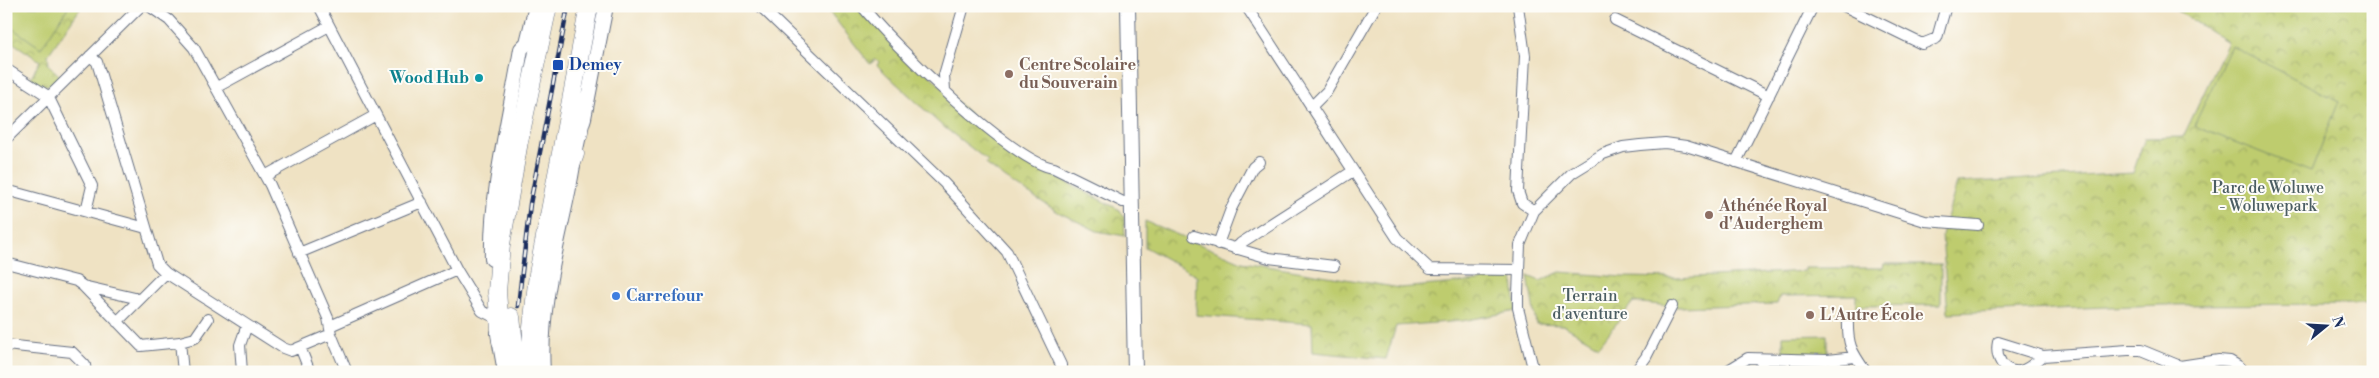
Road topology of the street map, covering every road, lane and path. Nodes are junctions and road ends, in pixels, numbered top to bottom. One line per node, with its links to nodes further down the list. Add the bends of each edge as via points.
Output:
1 (141, 6): 22 (street)
2 (149, 6): 24 (street, via 184,35)
3 (319, 6): 20 (street)
4 (536, 6): 21 (main road)
5 (548, 6): 32 (highway)
6 (589, 6): 44 (highway)
7 (596, 6): 30 (highway, via 580,97)
8 (606, 6): 30 (main road)
9 (760, 6): 81 (street, via 944,183 1007,252 1061,365)
10 (862, 6): 25 (street, via 905,54)
11 (964, 6): 25 (street, via 944,76)
12 (1128, 6): 40 (main road)
13 (1246, 6): 28 (street)
14 (1376, 6): 28 (street, via 1327,91)
15 (1518, 6): 43 (street, via 1526,56 1518,191 1522,203)
16 (1814, 6): 27 (street)
17 (1844, 6): 18 (street, via 1922,44 1937,38)
18 (1946, 6)
19 (1615, 20): 27 (street)
20 (329, 26): 24 (street); 29 (street)
21 (527, 43): 32 (highway); 60 (main road, via 521,49 495,200 492,250)
22 (90, 56): 26 (street); 46 (street, via 97,62)
23 (6, 69): 26 (street)
24 (217, 88): 37 (street)
25 (945, 90): 40 (street, via 983,124 1032,160 1122,202)
26 (48, 96): 31 (street); 42 (street, via 92,186)
27 (1769, 96): 35 (street)
28 (1311, 107): 36 (street)
29 (376, 115): 37 (street); 39 (street)
30 (579, 133): 33 (main road)
31 (6, 139)
32 (519, 141): 41 (highway)
33 (575, 154): 44 (highway); 80 (main road, via 545,302)
34 (1259, 162): 48 (street, via 1253,167 1231,210)
35 (1736, 162): 43 (street, via 1686,146 1665,143 1623,147 1582,165 1554,188); 45 (street, via 1925,221)
36 (1353, 170): 49 (street); 54 (street, via 1397,238 1430,269)
37 (265, 176): 50 (street)
38 (6, 190): 42 (street)
39 (422, 202): 50 (street); 53 (street)
40 (1132, 202): 82 (main road)
41 (508, 204): 65 (highway, via 497,292); 78 (highway, via 507,277)
42 (86, 211): 46 (street)
43 (1534, 211): 54 (street, via 1520,245)
44 (550, 214): 79 (highway, via 534,301)
45 (1978, 225)
46 (146, 228): 55 (street, via 157,264)
47 (1194, 236): 48 (street)
48 (1218, 244): 49 (street)
49 (1235, 249): 52 (street, via 1269,258)
50 (299, 253): 64 (street)
51 (6, 263): 56 (street, via 76,281)
52 (1334, 266)
53 (457, 270): 60 (street, via 482,311); 64 (street)
54 (1518, 270): 83 (street, via 1518,308)
55 (166, 273): 57 (street); 59 (street)
56 (83, 286): 57 (street); 62 (street)
57 (138, 301): 62 (street)
58 (1672, 306): 84 (street)
59 (211, 312): 63 (street); 66 (street, via 195,338)
60 (496, 318): 65 (main road)
61 (1848, 318): 69 (street, via 1847,339)
62 (117, 322): 66 (street, via 141,346)
63 (247, 325): 68 (street, via 283,348 291,351); 74 (street, via 240,345)
64 (331, 330): 68 (street); 76 (street)
65 (501, 341): 77 (main road)
66 (180, 342): 73 (street)
67 (6, 345): 72 (street, via 72,352 85,365)
68 (300, 347): 75 (street)
69 (1855, 356): 71 (street, via 1827,360); 87 (street)
70 (2043, 356): 88 (street, via 2142,350 2180,366 2230,361)
71 (1763, 359): 85 (street, via 1748,358); 86 (street)
72 (86, 372)
73 (183, 372)
74 (242, 372)
75 (310, 372)
76 (347, 372)
77 (505, 372)
78 (517, 372)
79 (531, 372)
80 (543, 372)
81 (1061, 372)
82 (1135, 372)
83 (1534, 372)
84 (1635, 372)
85 (1725, 372)
86 (1760, 372)
87 (1866, 372)
88 (2244, 372)

